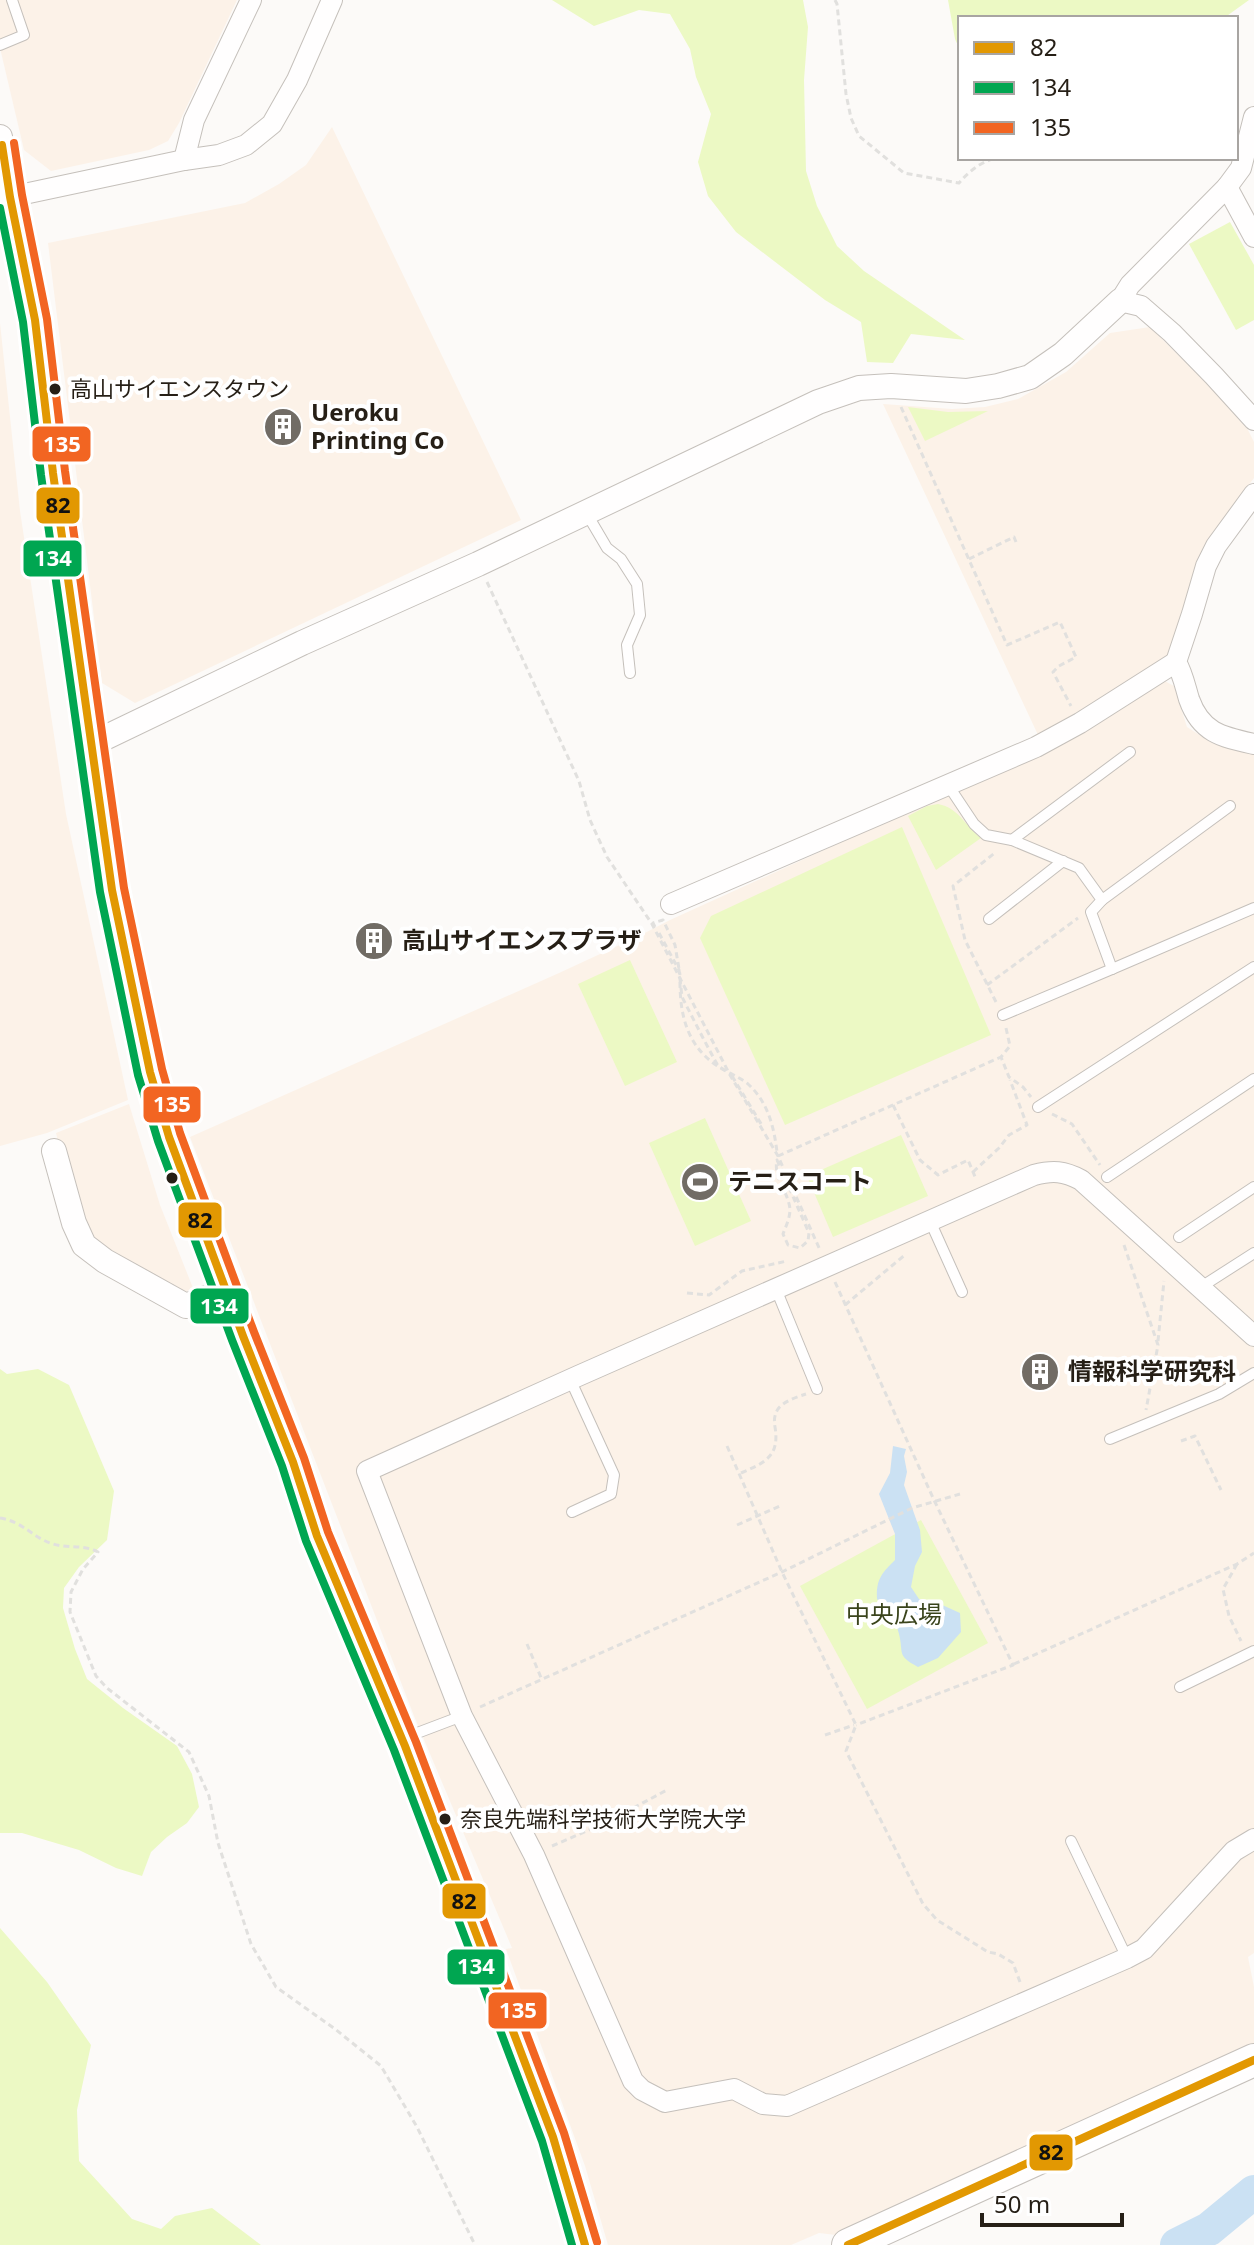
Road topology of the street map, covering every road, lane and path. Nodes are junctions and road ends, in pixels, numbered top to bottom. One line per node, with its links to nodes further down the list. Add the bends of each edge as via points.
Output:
1 (12, 0): 5 (lane, via 24,35)
2 (251, 0): 8 (street, via 194,120)
3 (332, 0): 8 (street, via 272,124 246,145)
4 (835, 0): 9 (path, via 846,94 859,136 904,173 959,183)
5 (0, 45)
6 (1254, 117): 10 (street, via 1241,168)
7 (1, 141): 11 (street)
8 (184, 160): 11 (street)
9 (988, 160)
10 (1227, 187): 12 (street); 13 (street)
11 (5, 200): 24 (street, via 35,320)
12 (1254, 237)
13 (1120, 301): 14 (street, via 1030,377 966,391); 15 (street, via 1141,306 1172,333)
14 (891, 386): 17 (street, via 859,388 818,402); 19 (path)
15 (1254, 420)
16 (1254, 494): 21 (street, via 1206,566)
17 (586, 512): 20 (street); 22 (lane, via 637,584 640,615 627,645)
18 (1016, 542): 19 (path, via 1014,537)
19 (969, 559): 23 (path, via 1007,645 1060,622 1076,657 1053,672)
20 (478, 564): 24 (street); 46 (path, via 579,781 607,857 652,924)
21 (1176, 662): 23 (street); 25 (street, via 1200,722 1221,737)
22 (630, 673)
23 (1080, 723): 27 (street)
24 (92, 744): 60 (street, via 112,890 150,1072)
25 (1254, 744)
26 (1130, 752): 29 (lane)
27 (948, 785): 29 (lane, via 986,835); 32 (street)
28 (1230, 806): 31 (lane)
29 (1012, 840): 30 (lane)
30 (1063, 861): 31 (lane, via 1079,868); 35 (lane)
31 (1102, 900): 34 (lane)
32 (671, 904)
33 (1254, 908): 37 (lane)
34 (1091, 912): 37 (lane); 38 (path)
35 (989, 919)
36 (1254, 967): 44 (lane)
37 (1112, 969): 39 (lane)
38 (987, 985)
39 (1003, 1015)
40 (1001, 1057): 43 (path)
41 (1009, 1077): 48 (path, via 1027,1125 1009,1135)
42 (1254, 1079): 49 (lane)
43 (893, 1105): 46 (path); 47 (path, via 920,1160 938,1175)
44 (1038, 1107)
45 (54, 1151): 60 (street, via 84,1245 186,1306)
46 (777, 1156): 46 (path, via 809,1233 808,1241 797,1248 787,1244 783,1234 790,1209 776,1173); 46 (path, via 733,1076 730,1074 718,1066 703,1038 682,997 680,990 680,980 679,970 653,923 663,920 675,945 680,964 680,977 680,989 680,1002 687,1032 714,1064 724,1070 734,1075 749,1085 763,1102); 57 (path)
47 (968, 1160)
48 (973, 1172)
49 (1107, 1177)
50 (1254, 1187): 53 (lane)
51 (1111, 1206): 52 (street, via 1081,1180 1051,1171); 55 (street); 65 (path)
52 (926, 1223): 57 (street); 61 (lane); 63 (path, via 907,1253)
53 (1179, 1237)
54 (1254, 1253): 58 (lane)
55 (1166, 1257): 58 (street); 65 (path)
56 (790, 1261): 62 (path, via 742,1271 709,1295)
57 (827, 1266): 59 (street); 63 (path)
58 (1201, 1287): 64 (street)
59 (776, 1289): 67 (street); 68 (lane)
60 (226, 1290): 93 (street, via 317,1536)
61 (962, 1292)
62 (687, 1293)
63 (845, 1305): 76 (path)
64 (1254, 1336)
65 (1158, 1345): 69 (path)
66 (1254, 1373): 69 (lane)
67 (570, 1379): 78 (lane, via 614,1475 611,1494); 90 (street, via 367,1471)
68 (817, 1389): 73 (path, via 779,1407 772,1455)
69 (1143, 1426): 70 (lane)
70 (1110, 1439)
71 (1181, 1441): 74 (path, via 1195,1436)
72 (727, 1446): 73 (path)
73 (739, 1473): 79 (path)
74 (1221, 1490)
75 (960, 1494): 76 (path)
76 (934, 1500): 84 (path); 87 (path)
77 (780, 1506): 79 (path)
78 (572, 1512)
79 (758, 1516): 81 (path); 84 (path)
80 (0, 1518): 101 (path, via 16,1521 53,1544 98,1552 83,1569 70,1602 96,1676 189,1752 209,1796 218,1843 251,1944 276,1987 381,2066)
81 (737, 1525)
82 (1254, 1553): 83 (path)
83 (1237, 1564): 86 (path, via 1223,1589 1229,1616); 87 (path)
84 (782, 1572): 88 (path); 91 (path)
85 (527, 1644): 88 (path)
86 (1248, 1653): 89 (lane)
87 (1013, 1665): 91 (path)
88 (542, 1680): 90 (path)
89 (1180, 1687)
90 (462, 1716): 93 (lane); 97 (street)
91 (856, 1725): 92 (path); 99 (path, via 846,1751 923,1904 937,1920 1013,1963)
92 (825, 1735)
93 (402, 1739): 102 (street, via 553,2137)
94 (667, 1790): 97 (path)
95 (1254, 1839): 98 (street, via 1234,1851 1144,1949)
96 (1071, 1841): 98 (lane)
97 (534, 1855): 99 (street, via 633,2081 665,2102 734,2089 763,2104 787,2106)
98 (1127, 1958): 99 (street)
99 (1025, 2001)
100 (1254, 2060): 103 (highway)
101 (475, 2245)
102 (585, 2245)
103 (848, 2245)

